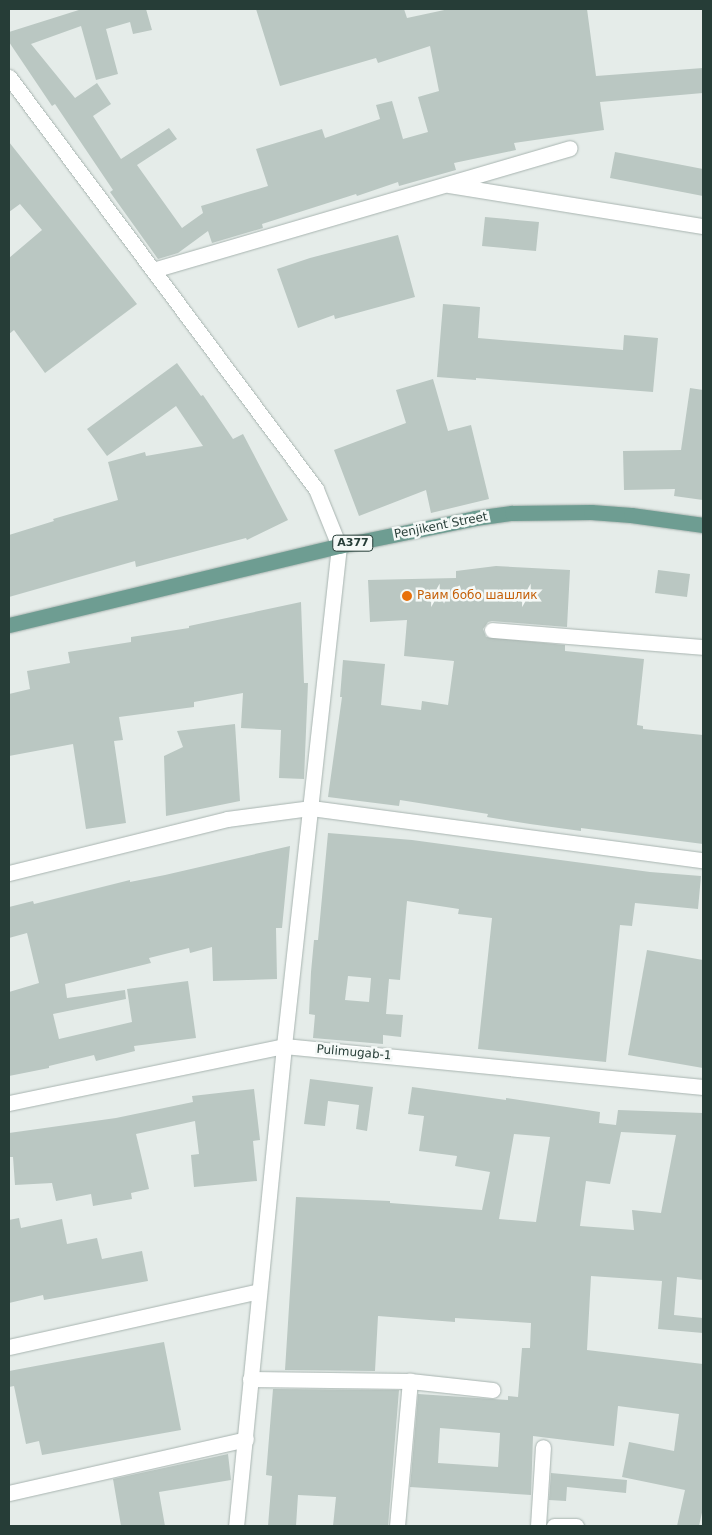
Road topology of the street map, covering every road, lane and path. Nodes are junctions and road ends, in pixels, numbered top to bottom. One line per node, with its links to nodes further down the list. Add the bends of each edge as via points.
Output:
1 (9, 77): 5 (street)
2 (568, 148): 3 (street)
3 (445, 184): 4 (street); 5 (street)
4 (703, 226)
5 (153, 270): 7 (street, via 316,489)
6 (703, 525): 7 (main road, Penjikent Street / A377, via 599,513 512,513)
7 (339, 546): 8 (main road, Penjikent Street / A377); 11 (street)
8 (9, 625)
9 (492, 630): 10 (street)
10 (703, 647)
11 (311, 808): 12 (street); 13 (street, via 227,819); 14 (street)
12 (703, 860)
13 (9, 873)
14 (284, 1046): 15 (street, Pulimugab-1); 16 (street, Pulimugab-1); 17 (street)
15 (703, 1087)
16 (9, 1103)
17 (259, 1291): 18 (street); 19 (street)
18 (9, 1348)
19 (250, 1379): 20 (street); 22 (street)
20 (410, 1381): 21 (street); 26 (street)
21 (493, 1390)
22 (246, 1440): 24 (street); 25 (street)
23 (543, 1447): 27 (street)
24 (9, 1493)
25 (236, 1526)
26 (397, 1526)
27 (538, 1526)
28 (554, 1526): 29 (street)
29 (576, 1526)

